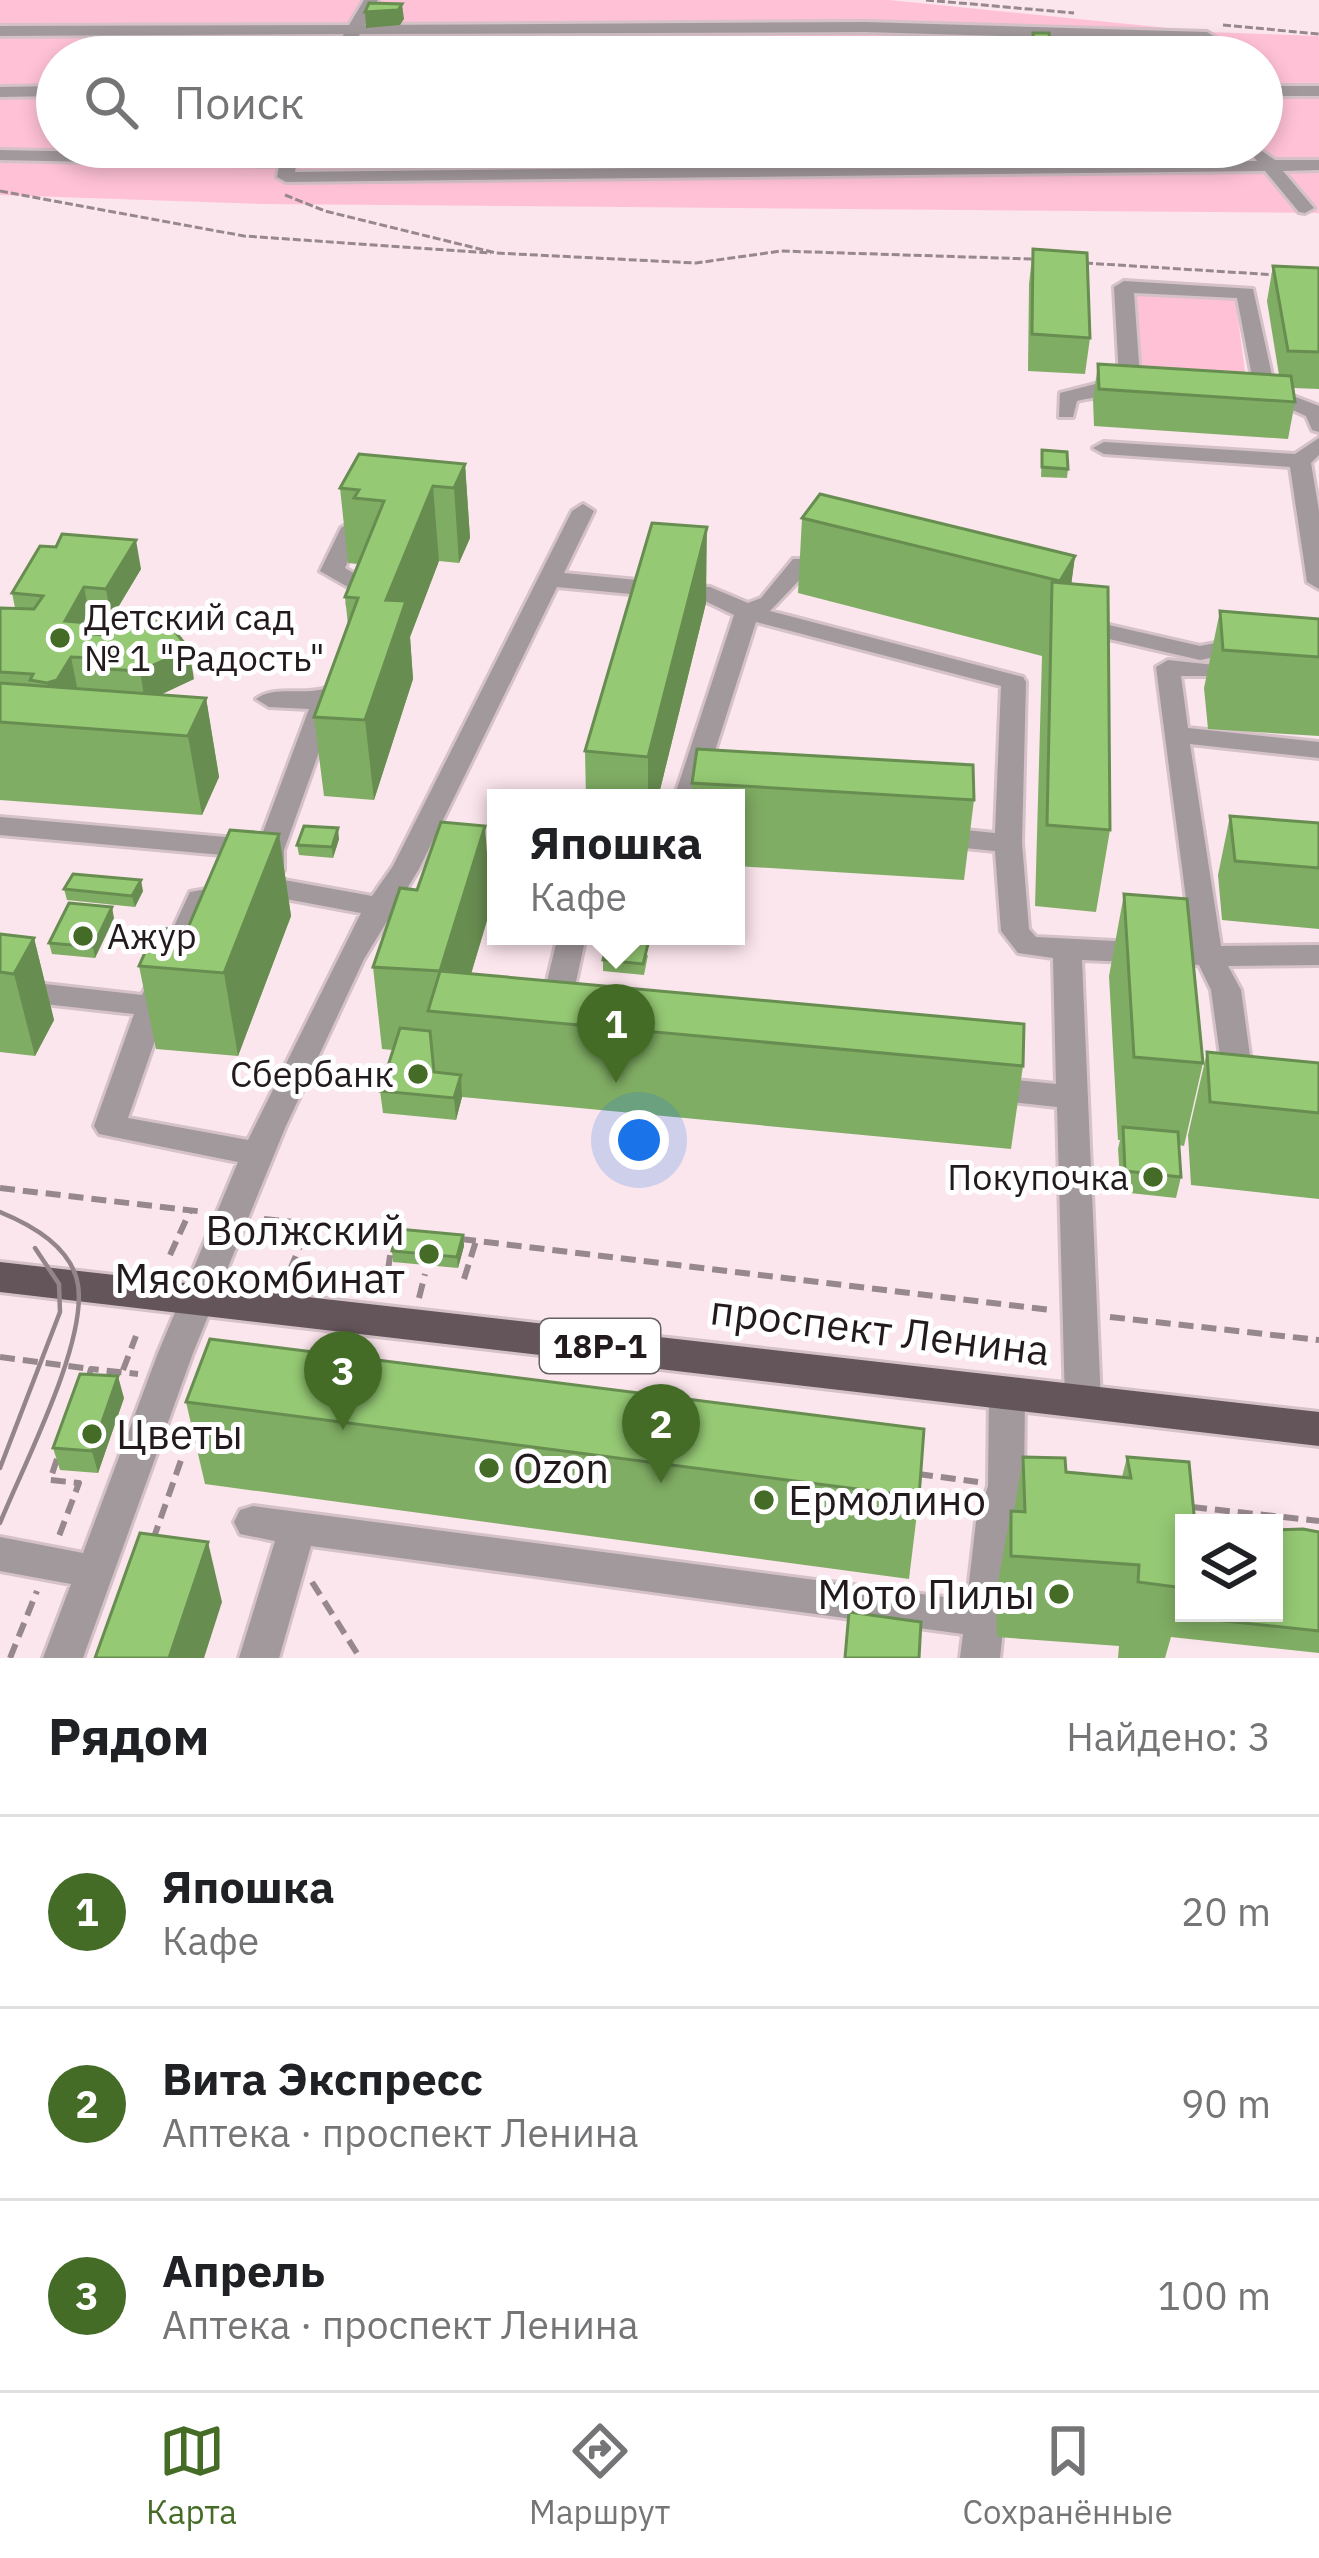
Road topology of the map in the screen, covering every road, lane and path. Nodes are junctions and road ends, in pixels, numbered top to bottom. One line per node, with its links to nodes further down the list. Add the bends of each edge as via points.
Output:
1 (371, 0): 3 (street)
2 (0, 31): 3 (street)
3 (355, 32): 4 (street); 5 (street, via 866,27)
4 (352, 36)
5 (1207, 36)
6 (36, 91): 7 (street)
7 (0, 92)
8 (1283, 92): 9 (street)
9 (1319, 92)
10 (0, 155): 11 (street)
11 (36, 156)
12 (1319, 165): 13 (street)
13 (1283, 166)
14 (287, 168): 18 (path, via 278,191 325,211)
15 (1268, 168): 17 (street)
16 (0, 191): 18 (path, via 272,243)
17 (1305, 208)
18 (496, 253): 19 (path, via 696,263 781,251)
19 (1036, 259)
20 (1083, 262): 21 (path)
21 (1279, 275)
22 (1130, 382): 23 (street); 24 (street, via 1066,397); 25 (street, via 1124,287 1246,293 1254,390 1316,412)
23 (1175, 386)
24 (1066, 413)
25 (1319, 426)
26 (1319, 443): 28 (street)
27 (1104, 448): 28 (street)
28 (1300, 461): 33 (street)
29 (583, 511): 32 (street)
30 (352, 528): 36 (street, via 332,571 366,587)
31 (864, 571): 34 (street, via 821,560 801,565 769,603)
32 (552, 579): 34 (street, via 710,594); 52 (street, via 416,870)
33 (1319, 582)
34 (747, 612): 44 (street); 47 (street, via 1013,682)
35 (1058, 620): 37 (street, via 1200,653)
36 (352, 626)
37 (1319, 642)
38 (338, 664): 41 (street)
39 (1233, 673): 42 (street, via 1168,667)
40 (269, 699): 41 (street)
41 (324, 702): 48 (street)
42 (1176, 735): 43 (street); 49 (street)
43 (1319, 750)
44 (691, 789)
45 (0, 826): 48 (street)
46 (917, 834): 47 (street)
47 (1008, 843): 54 (street, via 1015,931 1028,946)
48 (270, 850): 51 (street)
49 (1192, 863): 50 (street); 56 (street)
50 (1234, 867)
51 (270, 887): 52 (street); 58 (street, via 200,899)
52 (376, 906): 63 (street)
53 (570, 945): 59 (street, via 547,1042)
54 (1067, 950): 56 (street); 61 (street)
55 (1319, 955): 56 (street)
56 (1208, 956): 62 (street, via 1226,990 1242,1100)
57 (0, 989): 58 (street)
58 (152, 1006): 63 (street, via 110,1126)
59 (570, 1044)
60 (958, 1085): 61 (street)
61 (1073, 1097): 78 (street)
62 (1266, 1117)
63 (255, 1153): 66 (street)
64 (0, 1188): 65 (path)
65 (190, 1211): 66 (path); 72 (path)
66 (230, 1215): 67 (path); 77 (street)
67 (309, 1224): 68 (path); 73 (path)
68 (393, 1232): 69 (path); 74 (path)
69 (413, 1234)
70 (452, 1239): 71 (path)
71 (476, 1241): 76 (path); 78 (path)
72 (170, 1255)
73 (290, 1270)
74 (388, 1270)
75 (0, 1277): 77 (main road, проспект Ленина / 18Р-1)
76 (464, 1279)
77 (193, 1298): 84 (street); 86 (main road, проспект Ленина / 18Р-1)
78 (1078, 1313): 80 (path); 87 (street)
79 (136, 1336): 83 (path)
80 (1319, 1340)
81 (0, 1357): 82 (path)
82 (92, 1369): 83 (path); 85 (path)
83 (123, 1372): 84 (path)
84 (166, 1378): 100 (street)
85 (83, 1391)
86 (1007, 1393): 87 (main road, проспект Ленина / 18Р-1); 92 (street)
87 (1083, 1402): 89 (main road, проспект Ленина / 18Р-1)
88 (194, 1425): 97 (path)
89 (1319, 1429)
90 (58, 1458): 99 (path, via 50,1480 80,1483)
91 (895, 1471): 92 (path)
92 (1006, 1486): 101 (street)
93 (1185, 1506): 94 (path)
94 (1319, 1521)
95 (253, 1522): 96 (street)
96 (295, 1539): 101 (street); 104 (street); 105 (path)
97 (148, 1552)
98 (0, 1554): 99 (street)
99 (48, 1564): 100 (street); 102 (path)
100 (95, 1572): 103 (street)
101 (981, 1619): 106 (street)
102 (10, 1658)
103 (63, 1658)
104 (259, 1658)
105 (360, 1658)
106 (980, 1658)

